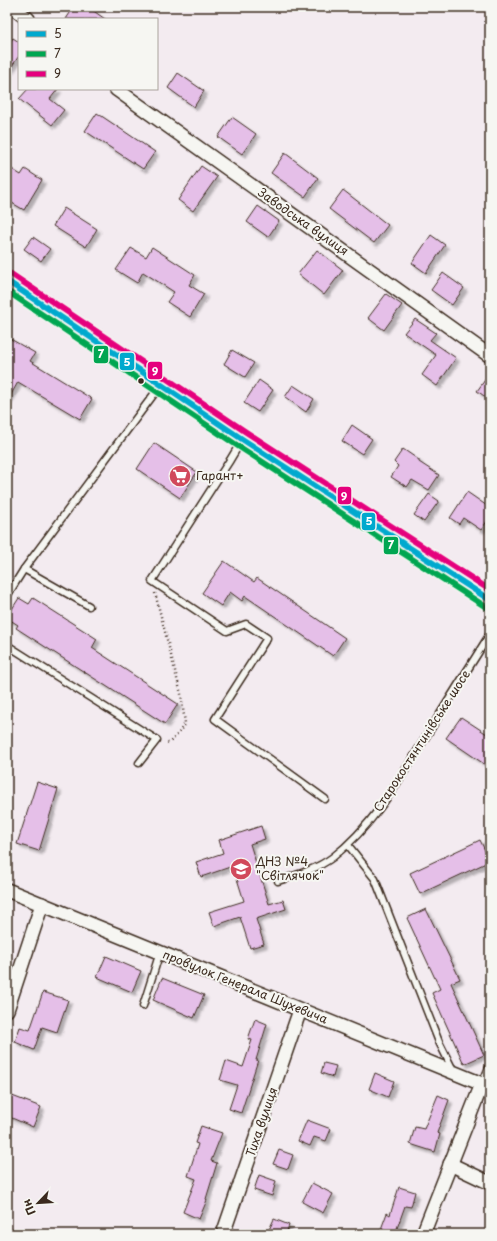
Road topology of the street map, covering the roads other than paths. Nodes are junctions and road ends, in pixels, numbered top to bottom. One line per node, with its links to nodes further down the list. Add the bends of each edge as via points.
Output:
1 (12, 7): 2 (street)
2 (27, 18)
3 (117, 90): 5 (street, Заводська вулиця)
4 (7, 281): 6 (main road)
5 (490, 356)
6 (161, 384): 7 (main road); 8 (lane)
7 (242, 439): 10 (main road); 15 (lane, via 152,581 227,631 246,624 268,638 215,719)
8 (24, 569): 9 (lane); 11 (lane)
9 (7, 596)
10 (490, 600)
11 (89, 606)
12 (490, 634): 16 (lane, Старокостянтинівське шосе, via 384,803)
13 (7, 645): 14 (lane, via 157,740)
14 (139, 763)
15 (325, 799)
16 (348, 845): 17 (lane, Старокостянтинівське шосе, via 317,867); 25 (lane, via 375,879)
17 (278, 881)
18 (7, 890): 19 (street, провулок Генерала Шухевича)
19 (42, 904): 20 (street, провулок Генерала Шухевича); 22 (street)
20 (160, 952): 21 (lane); 23 (street, провулок Генерала Шухевича)
21 (143, 1006)
22 (7, 1010)
23 (300, 1010): 25 (street, провулок Генерала Шухевича); 29 (street, Тиха вулиця)
24 (490, 1065): 26 (lane)
25 (453, 1072): 26 (street, провулок Генерала Шухевича)
26 (482, 1084): 27 (street)
27 (450, 1164): 28 (street); 30 (street)
28 (490, 1183)
29 (223, 1234)
30 (423, 1234)

